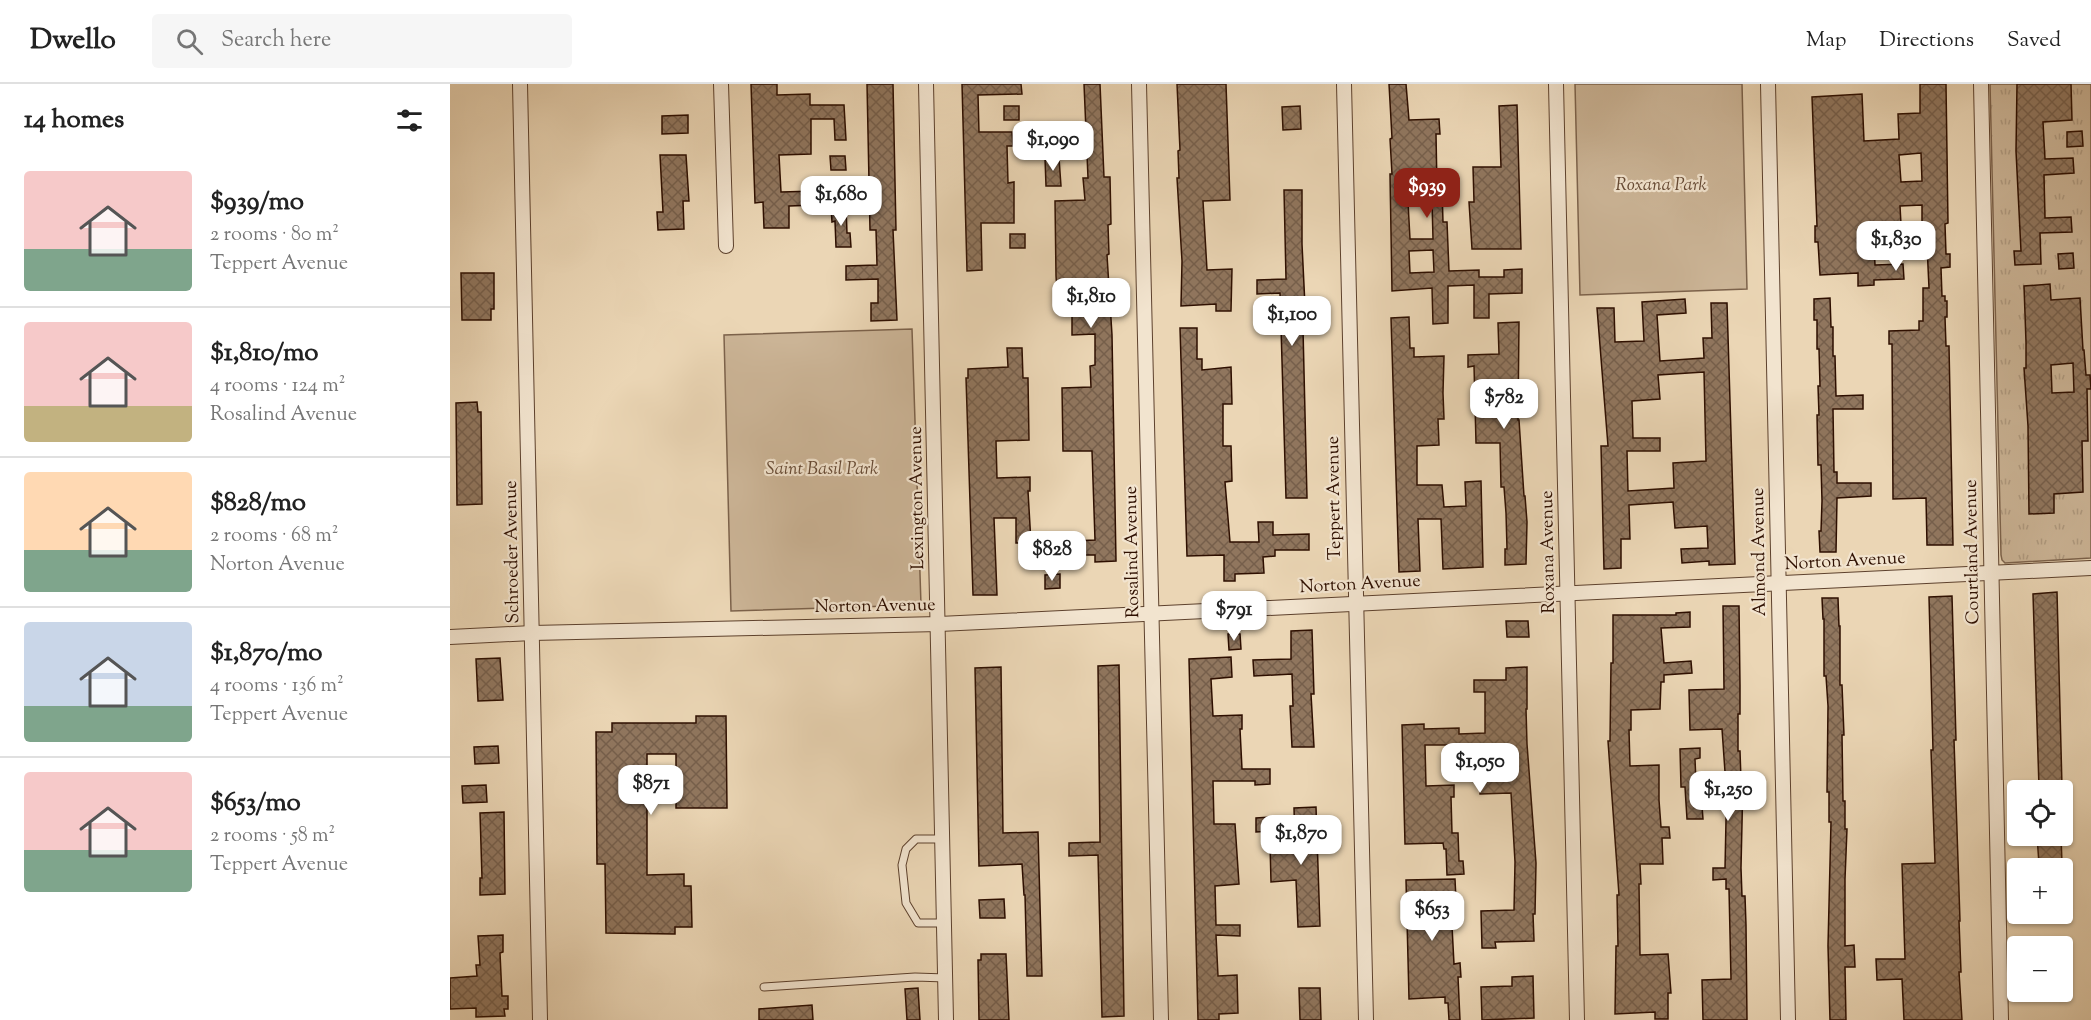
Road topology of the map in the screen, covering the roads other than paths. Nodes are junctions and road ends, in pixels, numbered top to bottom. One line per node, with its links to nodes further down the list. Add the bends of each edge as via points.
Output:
1 (520, 84): 17 (street, Schroeder Avenue)
2 (721, 84): 9 (street)
3 (926, 84): 16 (street, Lexington Avenue)
4 (1139, 84): 15 (street, Rosalind Avenue)
5 (1344, 84): 14 (street, Teppert Avenue)
6 (1556, 84): 13 (street, Roxana Avenue)
7 (1768, 84): 12 (street, Almond Avenue)
8 (1982, 84): 11 (street, Courtland Avenue)
9 (726, 246)
10 (2091, 568): 11 (street, Norton Avenue)
11 (1991, 573): 12 (street, Norton Avenue); 29 (street, Courtland Avenue)
12 (1779, 584): 13 (street, Norton Avenue); 28 (street, Almond Avenue)
13 (1568, 594): 14 (street, Norton Avenue); 27 (street, Roxana Avenue)
14 (1355, 603): 15 (street, Norton Avenue); 26 (street, Teppert Avenue)
15 (1152, 614): 16 (street, Norton Avenue); 25 (street, Rosalind Avenue)
16 (939, 624): 17 (street, Norton Avenue); 19 (street, Lexington Avenue)
17 (532, 633): 18 (street, Norton Avenue); 23 (street, Schroeder Avenue)
18 (450, 637)
19 (942, 839): 20 (street, Lexington Avenue); 20 (lane, via 916,839 906,849 902,865 906,903 918,923)
20 (944, 923): 21 (street, Lexington Avenue)
21 (946, 978): 22 (lane); 24 (street, Lexington Avenue)
22 (764, 987)
23 (540, 1020)
24 (946, 1020)
25 (1161, 1020)
26 (1366, 1020)
27 (1577, 1020)
28 (1788, 1020)
29 (2001, 1020)

